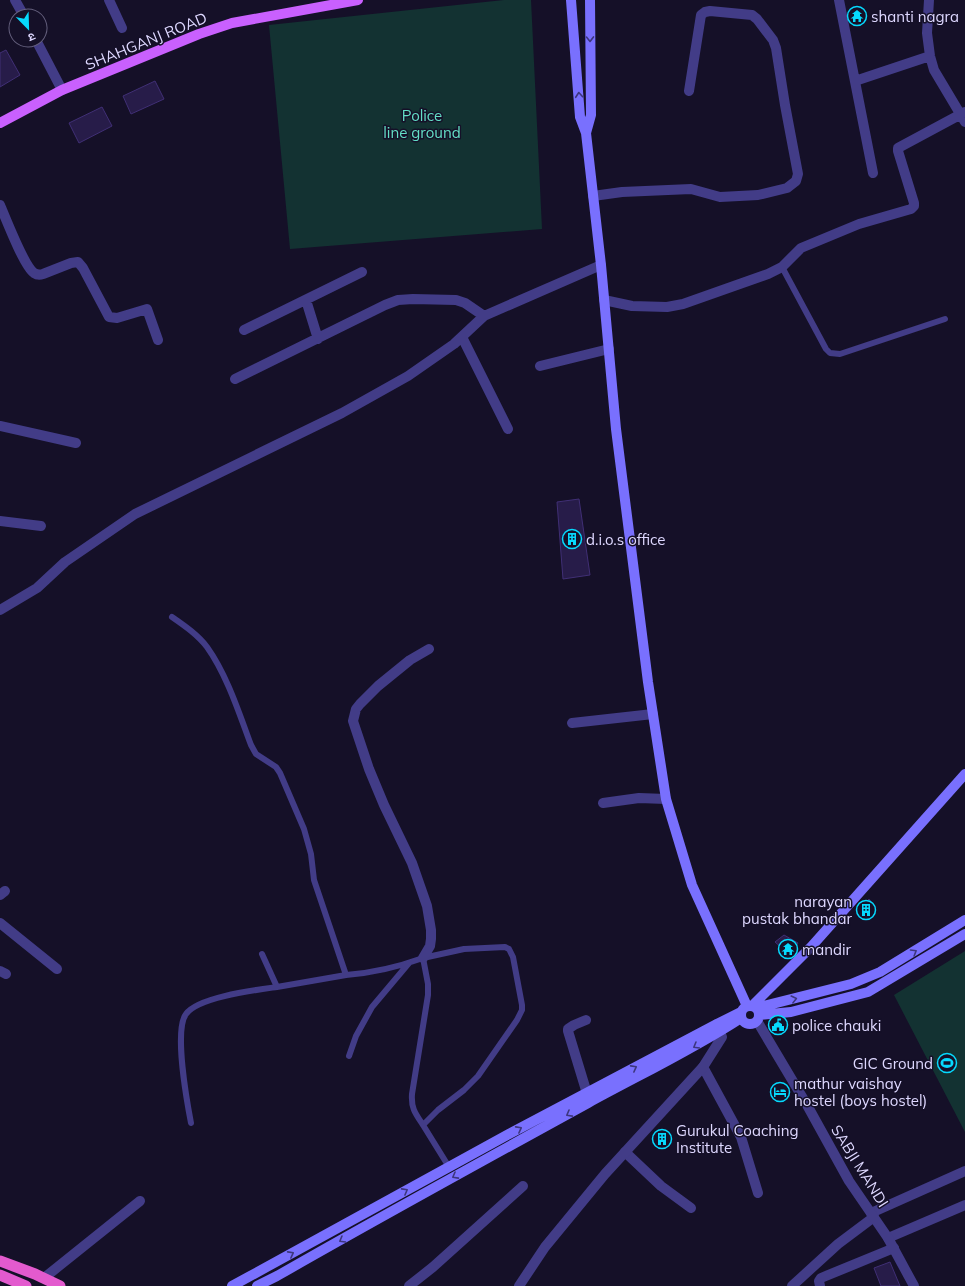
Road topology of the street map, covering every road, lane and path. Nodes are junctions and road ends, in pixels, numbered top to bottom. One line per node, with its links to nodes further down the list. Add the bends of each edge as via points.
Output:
1 (109, 0): 7 (street)
2 (358, 0): 11 (main road, SHAHGANJ ROAD, via 232,23)
3 (571, 0): 15 (main road, one-way to 3, via 580,117)
4 (590, 0): 15 (main road, one-way to 15, via 591,115)
5 (839, 0): 10 (street)
6 (929, 0): 9 (street, via 927,33)
7 (122, 28)
8 (40, 48): 11 (street)
9 (930, 56): 10 (street); 13 (street, via 934,70)
10 (855, 81): 16 (street)
11 (62, 90): 14 (main road, SHAHGANJ ROAD)
12 (689, 91): 17 (street, via 701,15 710,12 752,15 757,19 776,48 798,174 796,181 787,188 765,193 720,197 691,189)
13 (964, 116): 20 (street, via 898,148 914,203 913,208 859,224 806,246 796,252)
14 (0, 123)
15 (586, 133): 17 (main road)
16 (873, 173)
17 (593, 196): 19 (main road)
18 (0, 205): 29 (street, via 33,272 40,275 78,262 109,317 117,318 147,309)
19 (601, 265): 23 (main road); 24 (street)
20 (782, 267): 23 (street, via 683,304 667,307 632,306); 25 (lane, via 830,353 840,354)
21 (362, 272): 22 (street)
22 (306, 300): 26 (street); 28 (street)
23 (604, 300): 30 (main road)
24 (484, 316): 27 (street); 28 (street, via 465,302 456,300 398,300)
25 (945, 320)
26 (244, 330)
27 (462, 337): 34 (street); 38 (street, via 414,372 342,413 135,514 65,562 37,588)
28 (318, 339): 32 (street)
29 (158, 340)
30 (609, 349): 31 (street); 41 (main road, via 616,429)
31 (540, 366)
32 (235, 379)
33 (0, 426): 35 (street)
34 (508, 429)
35 (76, 443)
36 (0, 521): 37 (street)
37 (41, 526)
38 (0, 610)
39 (172, 617): 53 (lane, via 191,630 206,647 220,669 256,754 276,766 280,773 304,829 311,854 314,880)
40 (429, 649): 50 (street, via 392,672 356,709 353,721 369,769 412,863 428,912 431,939)
41 (654, 714): 42 (street); 44 (main road)
42 (572, 723)
43 (965, 774): 57 (main road)
44 (666, 799): 45 (street, via 639,798); 57 (main road, via 692,885)
45 (603, 803)
46 (965, 920): 54 (main road, one-way to 46, via 880,972)
47 (0, 922): 52 (street)
48 (965, 934): 56 (main road)
49 (262, 954): 55 (lane)
50 (423, 958): 51 (lane); 64 (lane, via 428,995 411,1104); 64 (lane, via 464,949 509,949 513,957 522,1005 517,1020 488,1064 464,1090)
51 (409, 963): 53 (lane); 60 (lane, via 372,1007 356,1036)
52 (57, 970)
53 (346, 975): 55 (lane)
54 (861, 980): 56 (main road); 57 (main road, one-way to 54)
55 (277, 987): 63 (lane, via 212,1000 186,1014 182,1022 182,1053 185,1093)
56 (868, 992): 57 (main road, via 791,1012)
57 (750, 1012): 59 (main road); 75 (street, SABJI MANDI, via 849,1181)
58 (586, 1020): 62 (street, via 569,1028 568,1031)
59 (719, 1028): 61 (street, via 722,1037); 62 (main road, via 678,1056)
60 (349, 1056)
61 (703, 1067): 65 (street); 69 (street, via 741,1137)
62 (588, 1097): 66 (main road, one-way to 62); 74 (main road, one-way to 74)
63 (191, 1123)
64 (423, 1125): 66 (lane)
65 (625, 1152): 73 (street); 88 (street, via 545,1247)
66 (450, 1167): 71 (main road, one-way to 66)
67 (965, 1171): 75 (street)
68 (523, 1186): 87 (street, via 433,1268)
69 (758, 1193)
70 (140, 1201): 82 (street)
71 (386, 1202): 74 (main road); 79 (main road, one-way to 71)
72 (965, 1205): 76 (street)
73 (691, 1208)
74 (392, 1211): 80 (main road, one-way to 80)
75 (872, 1215): 76 (street, SABJI MANDI); 89 (street)
76 (888, 1238): 77 (street, SABJI MANDI)
77 (894, 1248): 90 (street, via 821,1278); 91 (street, SABJI MANDI)
78 (0, 1261): 82 (highway)
79 (276, 1262): 80 (main road); 85 (main road)
80 (283, 1273): 86 (main road)
81 (0, 1275): 83 (highway)
82 (44, 1278): 84 (highway)
83 (26, 1286)
84 (60, 1286)
85 (232, 1286)
86 (257, 1286)
87 (409, 1286)
88 (519, 1286)
89 (792, 1286)
90 (820, 1286)
91 (914, 1286)

